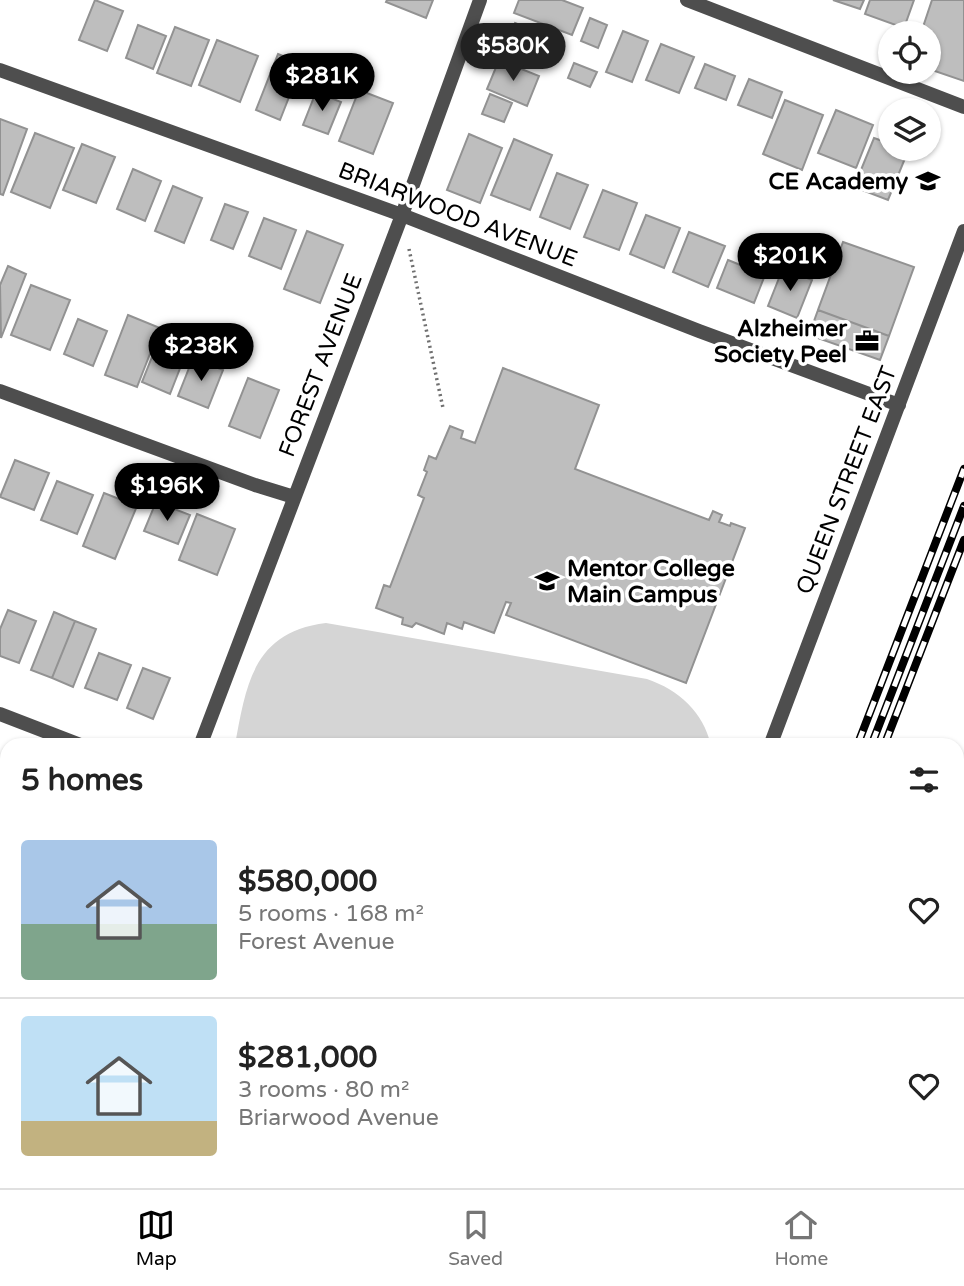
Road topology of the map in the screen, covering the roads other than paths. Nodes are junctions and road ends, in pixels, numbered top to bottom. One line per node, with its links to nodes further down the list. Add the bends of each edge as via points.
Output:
1 (480, 0): 5 (street, FOREST AVENUE)
2 (687, 0): 4 (street)
3 (0, 70): 5 (street, BRIARWOOD AVENUE)
4 (964, 107)
5 (402, 215): 8 (street, BRIARWOOD AVENUE); 9 (street, FOREST AVENUE)
6 (964, 231): 8 (street, QUEEN STREET EAST)
7 (0, 391): 9 (street)
8 (899, 405): 13 (street, QUEEN STREET EAST)
9 (294, 497): 12 (street, FOREST AVENUE)
10 (0, 714): 11 (street)
11 (62, 738)
12 (203, 738)
13 (773, 738)

